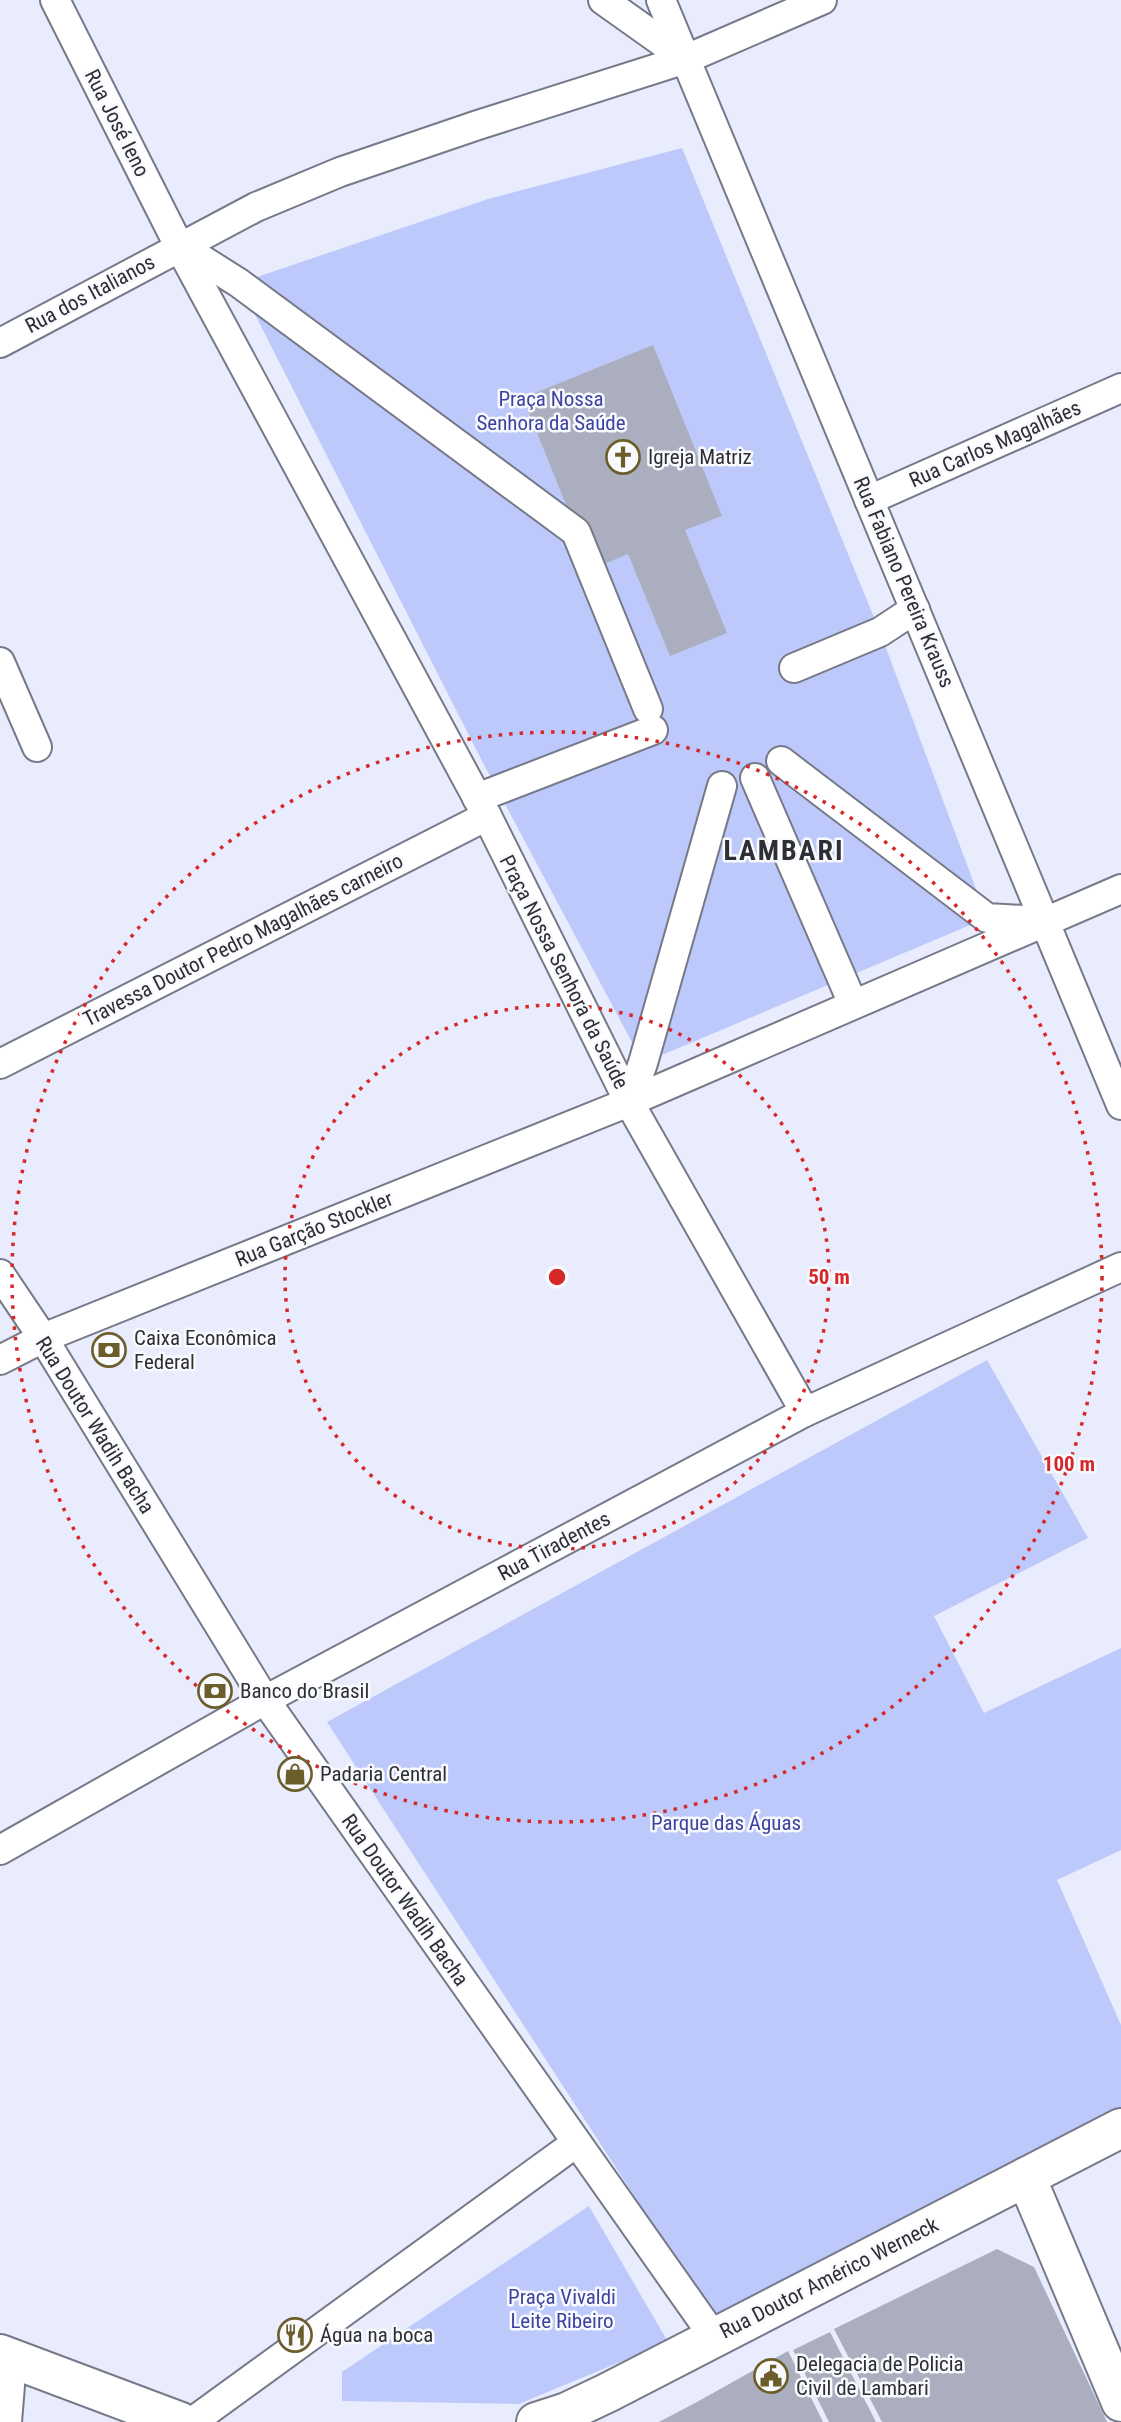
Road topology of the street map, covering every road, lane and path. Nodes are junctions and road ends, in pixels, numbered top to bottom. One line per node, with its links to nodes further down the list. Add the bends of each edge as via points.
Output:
1 (55, 0): 6 (street, Rua José Ieno)
2 (603, 0): 5 (street)
3 (661, 0): 5 (street, Rua Fabiano Pereira Krauss)
4 (822, 0): 5 (street)
5 (687, 60): 6 (street, via 340,172); 9 (street, Rua Fabiano Pereira Krauss)
6 (179, 246): 7 (street, Rua dos Italianos); 17 (street, Praça Nossa Senhora da Saúde); 17 (street, Travessa Doutor Pedro Magalhães carneiro, via 239,284 576,532 651,720)
7 (0, 343)
8 (1121, 388): 9 (street, Rua Carlos Magalhães)
9 (869, 500): 10 (street, Rua Fabiano Pereira Krauss)
10 (915, 610): 12 (street, via 880,632); 19 (street, Rua Fabiano Pereira Krauss)
11 (0, 662): 13 (street)
12 (794, 668)
13 (37, 747)
14 (781, 761): 19 (street, via 987,918)
15 (755, 778): 20 (street)
16 (722, 786): 22 (street)
17 (482, 807): 21 (street, Travessa Doutor Pedro Magalhães carneiro); 22 (street, Praça Nossa Senhora da Saúde)
18 (1121, 889): 19 (street, Praça Nossa Senhora da Saúde)
19 (1045, 921): 20 (street, Praça Nossa Senhora da Saúde); 23 (street, Rua Fabiano Pereira Krauss)
20 (853, 1004): 22 (street, Praça Nossa Senhora da Saúde)
21 (0, 1064)
22 (629, 1102): 26 (street, Rua Garção Stockler); 28 (street, Praça Nossa Senhora da Saúde)
23 (1121, 1105)
24 (1121, 1267): 28 (street, Rua Tiradentes)
25 (0, 1274): 26 (street, Rua Doutor Wadih Bacha)
26 (43, 1338): 27 (street, Rua Garção Stockler); 29 (street, Rua Doutor Wadih Bacha)
27 (0, 1360)
28 (806, 1412): 29 (street, Rua Tiradentes)
29 (265, 1700): 30 (street, Rua Tiradentes); 32 (street, Rua Doutor Wadih Bacha)
30 (0, 1850)
31 (1121, 2128): 33 (main road, Rua Doutor Américo Werneck)
32 (576, 2143): 34 (street, Rua Doutor Wadih Bacha); 39 (street)
33 (1026, 2177): 34 (main road, Rua Doutor Américo Werneck); 36 (main road)
34 (714, 2337): 40 (main road, Rua Doutor Américo Werneck, via 577,2408)
35 (0, 2356): 37 (main road, via 5,2385); 38 (main road)
36 (1121, 2402)
37 (2, 2422)
38 (181, 2422)
39 (192, 2422)
40 (536, 2422)

